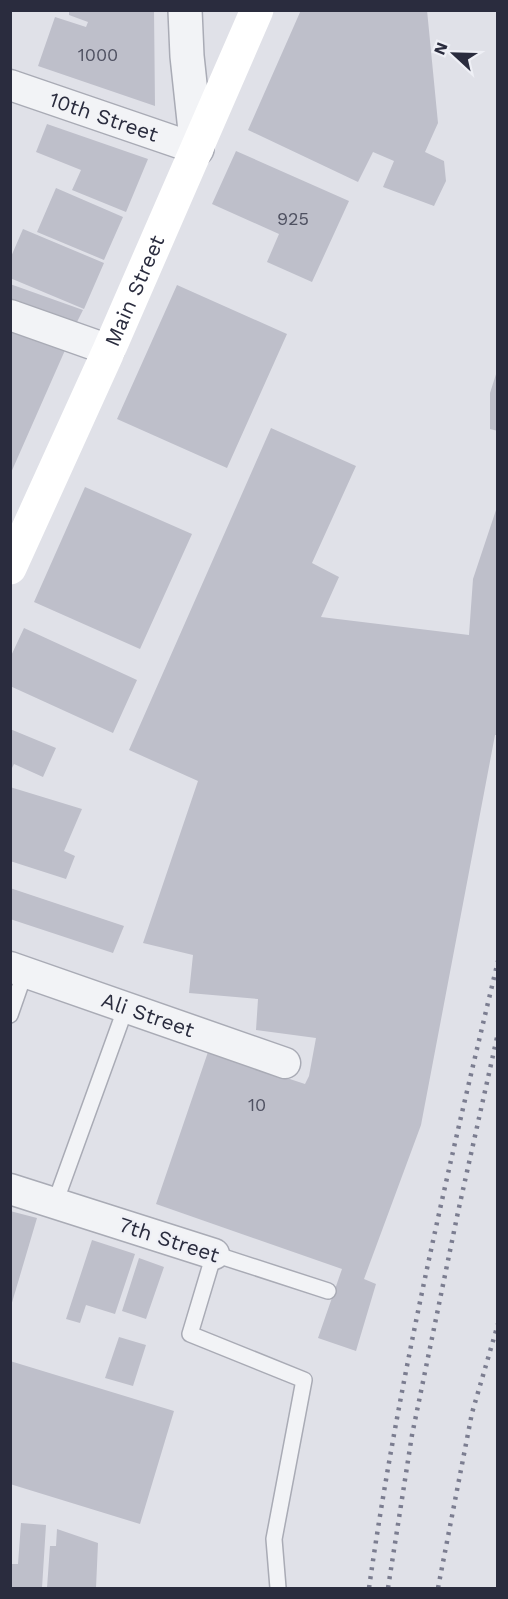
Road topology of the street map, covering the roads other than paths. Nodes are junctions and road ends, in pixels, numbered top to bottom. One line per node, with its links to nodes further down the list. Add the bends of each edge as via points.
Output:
1 (185, 10): 4 (street)
2 (257, 10): 4 (main road, Main Street)
3 (10, 85): 4 (street, 10th Street)
4 (197, 149): 6 (main road, Main Street)
5 (10, 315): 6 (street)
6 (109, 350): 7 (main road, Main Street)
7 (13, 557)
8 (18, 970): 9 (street, Ali Street); 10 (lane)
9 (126, 1007): 11 (street, Ali Street); 13 (lane)
10 (10, 1015)
11 (285, 1063)
12 (10, 1189): 13 (street, 7th Street)
13 (55, 1203): 14 (street, 7th Street)
14 (214, 1254): 15 (lane, 7th Street); 16 (lane, via 190,1334 304,1380 274,1539)
15 (328, 1290)
16 (278, 1588)

